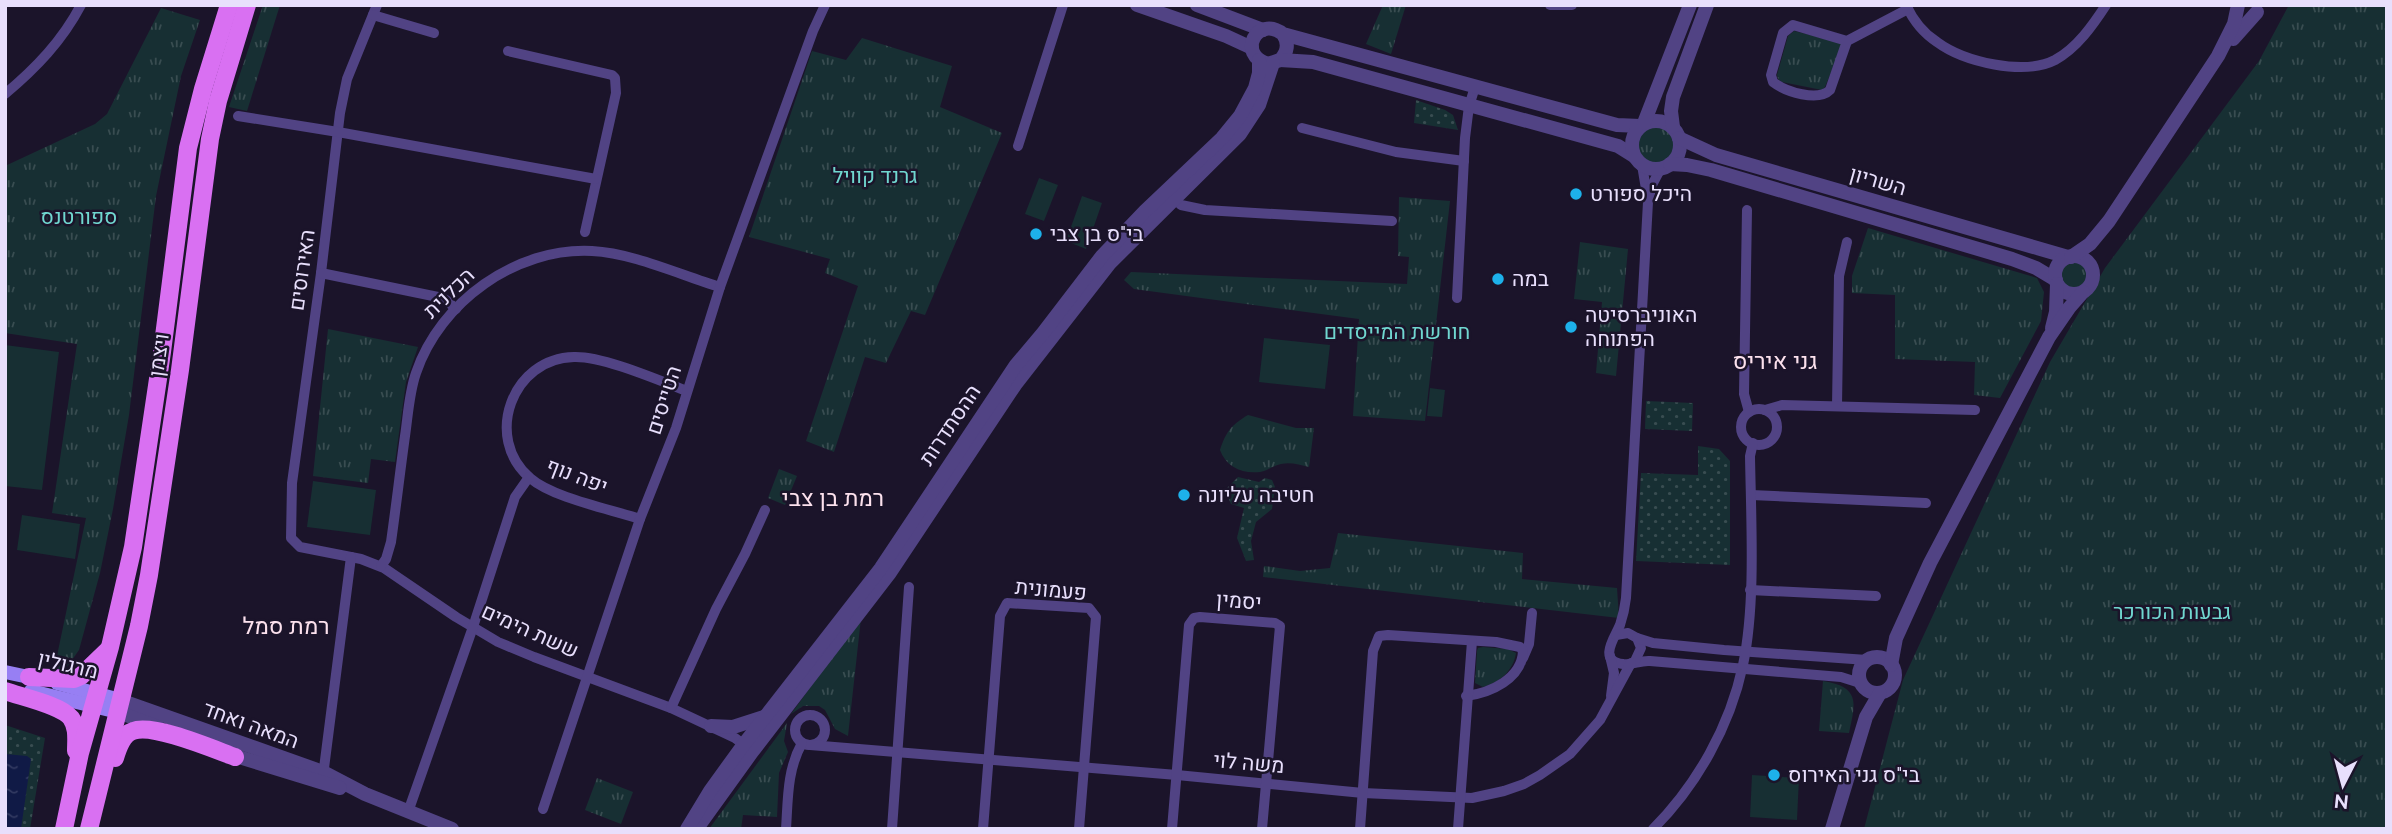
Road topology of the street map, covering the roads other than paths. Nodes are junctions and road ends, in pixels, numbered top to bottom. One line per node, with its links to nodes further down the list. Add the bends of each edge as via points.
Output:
1 (81, 5): 24 (street, via 53,49)
2 (229, 5): 75 (main road, ויצמן, via 188,148 140,509)
3 (247, 5): 91 (main road, ויצמן, via 210,139 159,516)
4 (825, 5): 47 (street, הטייסים)
5 (1063, 5): 31 (street)
6 (1137, 5): 22 (street, via 1226,36)
7 (1197, 5): 16 (street)
8 (1550, 5): 9 (street)
9 (1572, 5)
10 (1690, 5): 27 (street)
11 (1707, 5): 30 (street, via 1673,97)
12 (2106, 5): 14 (street, via 2065,53 2046,64 2023,67 1996,64 1947,48 1929,36)
13 (2239, 5): 21 (street); 21 (street, via 2264,10)
14 (1907, 7): 19 (street)
15 (375, 10): 17 (street); 29 (street, האירוסים, via 347,79)
16 (1263, 30): 18 (street); 22 (street, via 1254,37)
17 (434, 33)
18 (1283, 34): 22 (street, via 1287,50); 23 (street)
19 (1847, 41): 19 (street, via 1793,25 1783,33 1773,82 1824,96)
20 (508, 51): 35 (street, via 615,78 616,93)
21 (2218, 56): 39 (street)
22 (1266, 58): 25 (street, via 1313,62); 36 (street, ההסתדרות, via 1240,116)
23 (1475, 87): 25 (street); 27 (street, via 1617,125)
24 (5, 94)
25 (1469, 106): 32 (street, via 1618,146); 33 (street)
26 (238, 116): 29 (street)
27 (1642, 125): 30 (street, via 1657,120); 32 (street, via 1631,145)
28 (1302, 128): 33 (street, via 1396,152)
29 (338, 132): 35 (street); 44 (street, האירוסים)
30 (1676, 133): 34 (street, via 1678,155); 43 (street, השריון, via 1716,155)
31 (1018, 146)
32 (1638, 160): 34 (street, via 1649,168); 37 (street)
33 (1464, 161): 49 (street)
34 (1665, 166): 37 (street, via 1651,185); 46 (street, השריון, via 1711,170 1999,255 2036,268)
35 (596, 178): 41 (street)
36 (1170, 195): 40 (street, via 1181,205 1205,210); 93 (street, ההסתדרות, via 1102,256 1016,365 881,568); 99 (street, ההסתדרות, via 1023,375 889,574)
37 (1648, 202): 69 (street)
38 (1747, 210): 56 (street, via 1744,394)
39 (2109, 220): 43 (street, via 2090,244); 45 (street)
40 (1392, 221)
41 (585, 232)
42 (1847, 242): 53 (street, via 1839,276)
43 (2069, 257): 45 (street, via 2087,261); 46 (street, via 2056,269)
44 (321, 273): 50 (street, via 438,297); 63 (street, האירוסים, via 292,483 289,534)
45 (2093, 275): 48 (street)
46 (2057, 282): 48 (street, via 2071,294); 51 (street)
47 (720, 288): 50 (street, הכלנית, via 623,256 576,251 543,256 511,268 482,285); 52 (street, הטייסים)
48 (2083, 292): 51 (street)
49 (1457, 298)
50 (456, 309): 65 (street, הכלנית, via 433,338 415,376 391,542)
51 (2049, 337): 79 (street, via 1896,638)
52 (687, 391): 58 (street, יפה נוף, via 596,359 568,357 549,362 521,384 507,413 507,443); 62 (street, הטייסים)
53 (1837, 405): 54 (street, via 1782,405); 55 (street)
54 (1765, 410): 56 (street); 57 (street, via 1777,423 1776,433 1765,443)
55 (1975, 410)
56 (1749, 412): 57 (street, via 1742,431)
57 (1753, 443): 59 (street)
58 (529, 477): 62 (street, יפה נוף, via 564,495); 71 (street, via 515,497)
59 (1751, 495): 60 (street); 67 (street)
60 (1926, 503)
61 (765, 510): 92 (street)
62 (640, 519): 84 (street, הטייסים)
63 (296, 544): 64 (street, ששת הימים)
64 (351, 557): 65 (street, ששת הימים); 105 (street)
65 (381, 566): 71 (street, ששת הימים)
66 (908, 587): 100 (street)
67 (1750, 590): 68 (street); 76 (street)
68 (1876, 596)
69 (1626, 598): 72 (street); 73 (street)
70 (1532, 613): 78 (street)
71 (473, 627): 84 (street, ששת הימים, via 510,648); 111 (street)
72 (1616, 635): 73 (street); 77 (street)
73 (1635, 637): 76 (street, via 1653,643); 80 (street, via 1641,648)
74 (1472, 640): 78 (street, via 1516,645 1523,651); 88 (street); 107 (street, via 1388,635 1376,640)
75 (110, 647): 83 (main road, via 74,679); 89 (main road, ויצמן)
76 (1745, 652): 79 (street); 81 (street)
77 (1609, 654): 80 (street, via 1621,664); 90 (street, via 1614,673)
78 (1521, 661): 88 (street, via 1495,689)
79 (1879, 661): 85 (street, via 1859,670); 87 (street, via 1895,674 1892,684)
80 (1633, 662): 81 (street); 90 (street, משה לוי)
81 (1742, 669): 85 (street, via 1841,677); 126 (street, via 1711,750 1694,780)
82 (5, 672): 83 (main road, מרגולין)
83 (29, 677): 89 (main road, מרגולין)
84 (588, 677): 92 (street, ששת הימים); 110 (street, הטייסים)
85 (1862, 685): 87 (street); 94 (street)
86 (5, 689): 89 (main road, מרגולין); 109 (main road, via 71,718 76,734)
87 (1880, 693): 94 (street)
88 (1466, 696): 108 (street)
89 (90, 698): 91 (main road, מרגולין); 109 (main road, ויצמן)
90 (1611, 701): 108 (street, משה לוי, via 1593,730 1557,765 1504,791)
91 (119, 706): 101 (street, המאה ואחד); 105 (street, המאה ואחד); 113 (main road, ויצמן)
92 (671, 708): 96 (street, ששת הימים)
93 (766, 716): 96 (street, via 744,725); 99 (street, ההסתדרות)
94 (1866, 717): 127 (street)
95 (824, 725): 97 (street, via 823,738 815,745); 97 (street, via 810,716 798,721 796,735); 98 (street, via 828,735)
96 (710, 726): 99 (street, ששת הימים)
97 (806, 744): 98 (street, משה לוי); 118 (street, via 791,769)
98 (846, 747): 100 (street, משה לוי)
99 (748, 748): 116 (street, ההסתדרות, via 710,791); 117 (street, ההסתדרות)
100 (898, 753): 102 (street, משה לוי); 119 (street)
101 (235, 757): 105 (street, המאה ואחד); 114 (main road, via 161,732 131,731 117,751)
102 (988, 760): 103 (street, משה לוי); 103 (street, פעמונית, via 1003,607 1007,603 1089,608 1096,617); 120 (street)
103 (1084, 768): 104 (street, משה לוי); 121 (street)
104 (1177, 775): 106 (street, משה לוי); 106 (street, יסמין, via 1191,621 1200,617 1275,623 1282,630); 122 (street)
105 (323, 778): 111 (street, המאה ואחד)
106 (1265, 783): 107 (street, משה לוי); 123 (street)
107 (1363, 793): 108 (street, משה לוי); 124 (street)
108 (1460, 798): 125 (street)
109 (70, 799): 112 (main road)
110 (543, 809)
111 (408, 812): 115 (street, המאה ואחד)
112 (64, 829)
113 (89, 829)
114 (96, 829)
115 (452, 829)
116 (687, 829)
117 (696, 829)
118 (786, 829)
119 (892, 829)
120 (983, 829)
121 (1079, 829)
122 (1172, 829)
123 (1262, 829)
124 (1360, 829)
125 (1458, 829)
126 (1653, 829)
127 (1832, 829)

